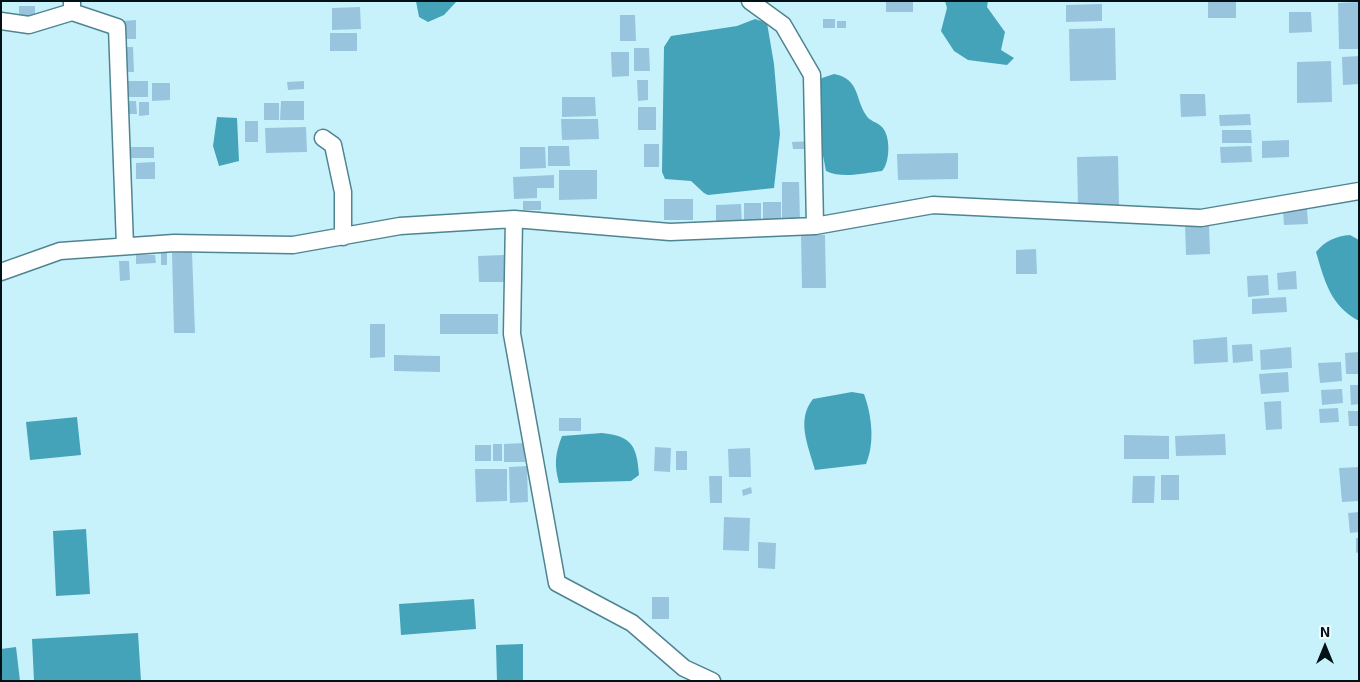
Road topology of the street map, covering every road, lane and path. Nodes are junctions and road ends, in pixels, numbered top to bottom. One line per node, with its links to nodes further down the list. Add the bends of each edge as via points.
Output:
1 (750, 1): 7 (street, via 783,25 812,75)
2 (72, 7): 3 (street, via 29,25); 9 (street, via 117,27)
3 (1, 21)
4 (324, 138): 8 (street, via 333,145 343,192)
5 (1359, 191): 7 (street, via 1201,218 932,206)
6 (514, 219): 7 (street, via 670,232); 8 (street, via 400,226); 11 (street, via 512,334 557,584 632,622 684,668)
7 (815, 226)
8 (343, 237): 9 (street, via 293,246 174,243)
9 (124, 246): 10 (street, via 60,251)
10 (1, 272)
11 (712, 681)

